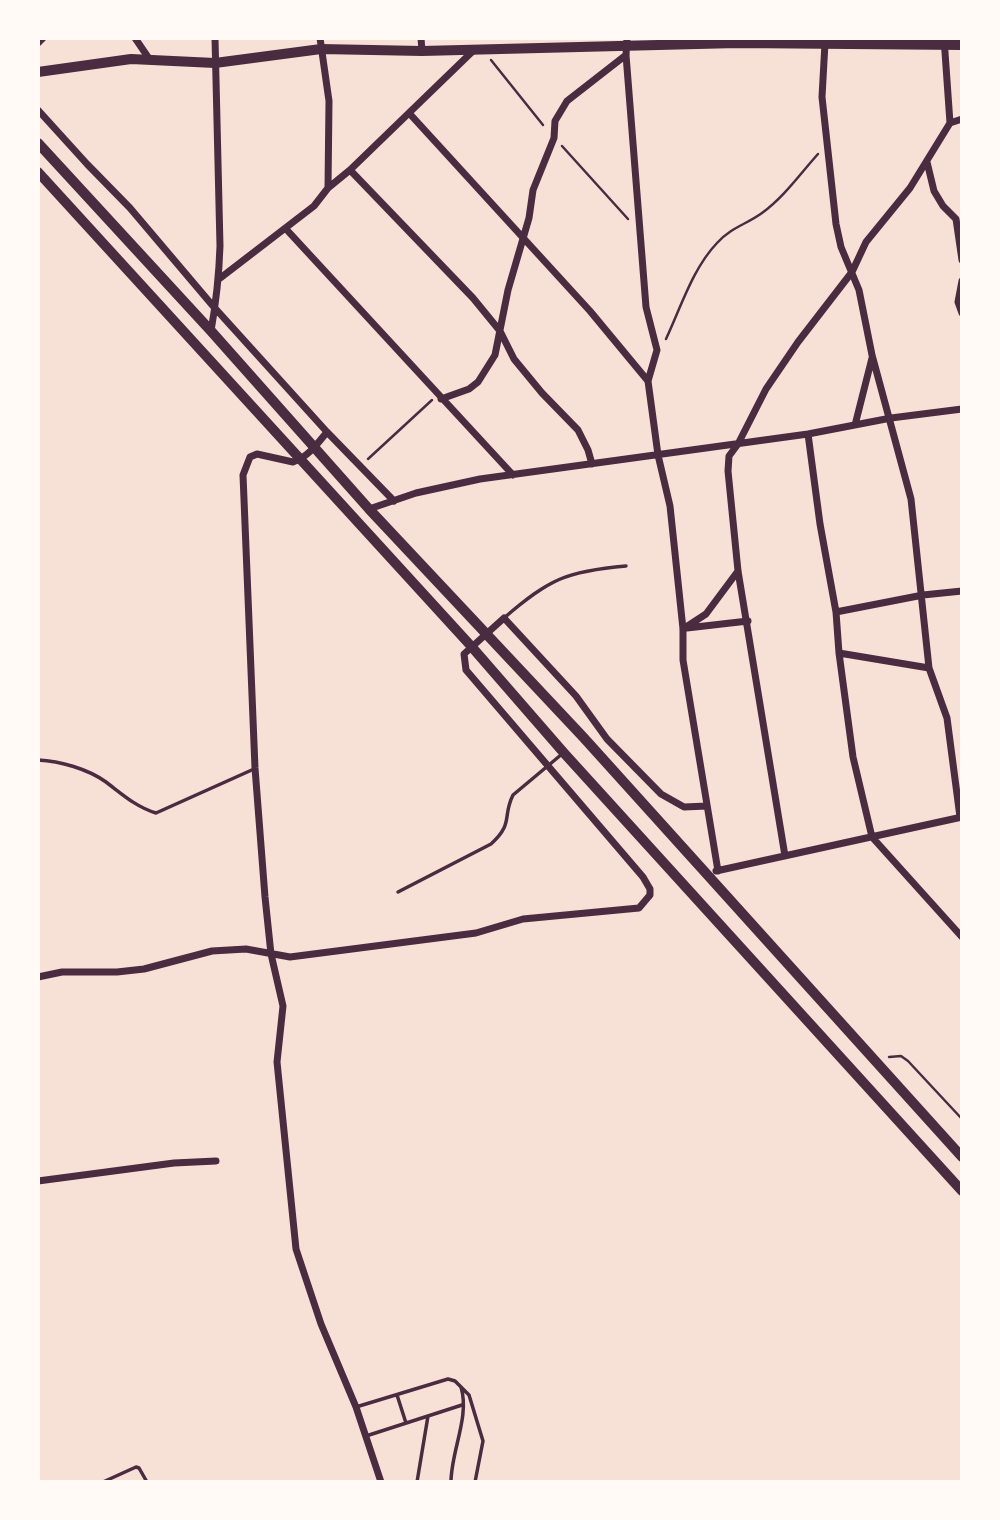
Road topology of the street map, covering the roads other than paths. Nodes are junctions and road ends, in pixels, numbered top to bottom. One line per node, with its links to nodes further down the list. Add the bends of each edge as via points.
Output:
1 (43, 38): 7 (street)
2 (135, 38): 15 (street)
3 (215, 38): 16 (street)
4 (421, 38): 14 (street)
5 (840, 41): 6 (street); 8 (street)
6 (944, 42): 11 (street); 21 (street)
7 (38, 43)
8 (825, 43): 12 (street); 30 (street, via 822,97 827,143 841,247)
9 (320, 44): 14 (street); 16 (street); 26 (street, via 329,93)
10 (535, 44): 12 (street); 13 (street)
11 (961, 45)
12 (626, 46): 28 (street, via 567,101 555,121); 38 (street, via 646,307 657,350)
13 (476, 49): 14 (street); 19 (street)
14 (422, 51)
15 (150, 60): 16 (street); 17 (street, via 89,63)
16 (215, 63): 31 (street)
17 (38, 72)
18 (38, 110): 33 (street)
19 (409, 113): 24 (street); 28 (street)
20 (961, 119): 21 (street)
21 (950, 123): 23 (street)
22 (38, 143): 35 (main road)
23 (927, 162): 29 (street, via 934,191 956,219); 30 (street, via 866,242)
24 (350, 170): 26 (street); 36 (street)
25 (38, 172): 48 (main road)
26 (328, 188): 27 (street)
27 (286, 229): 31 (street); 39 (street)
28 (523, 239): 36 (street); 38 (street)
29 (961, 260)
30 (852, 272): 37 (street); 45 (street, via 766,389)
31 (219, 279): 33 (street)
32 (961, 281): 34 (street)
33 (213, 306): 35 (street); 43 (street)
34 (961, 313)
35 (211, 331): 46 (main road)
36 (500, 331): 39 (street, via 495,355 478,382); 49 (street, via 514,359 578,430)
37 (872, 355): 41 (street); 42 (street)
38 (648, 382): 47 (street)
39 (439, 397): 50 (street)
40 (961, 409): 41 (street)
41 (891, 418): 42 (street); 56 (street, via 911,499)
42 (855, 425): 44 (street)
43 (327, 432): 46 (street); 51 (street)
44 (808, 434): 45 (street); 57 (street)
45 (738, 444): 47 (street); 54 (street, via 729,456 728,471)
46 (314, 447): 48 (street); 52 (main road)
47 (658, 455): 49 (street); 60 (street, via 670,506)
48 (299, 460): 62 (main road); 68 (street, via 257,454 250,457 243,475)
49 (592, 464): 50 (street)
50 (513, 475): 51 (street, via 449,485)
51 (394, 501): 52 (street)
52 (369, 509): 61 (main road)
53 (626, 566): 58 (lane, via 559,578)
54 (738, 571): 59 (street); 60 (street, via 706,614)
55 (961, 591): 56 (street)
56 (923, 595): 57 (street); 64 (street)
57 (836, 612): 63 (street)
58 (503, 618): 61 (street); 69 (street, via 661,794 684,807)
59 (748, 621): 60 (street); 72 (street)
60 (683, 629): 69 (street, via 683,660)
61 (486, 632): 62 (street); 74 (main road)
62 (471, 646): 65 (main road); 67 (street, via 464,654 466,670)
63 (839, 653): 64 (street); 71 (street, via 853,757)
64 (929, 667): 70 (street, via 947,718)
65 (564, 753): 67 (lane); 82 (main road)
66 (38, 760): 68 (lane, via 88,772 156,813)
67 (547, 766): 75 (lane, via 513,795 507,826 491,844); 77 (street, via 643,877 650,895 639,908 523,919 476,933 290,957)
68 (255, 768): 77 (street)
69 (706, 806): 73 (street)
70 (961, 817): 71 (street)
71 (872, 837): 72 (street); 76 (street)
72 (785, 856): 73 (street)
73 (718, 871): 74 (street)
74 (706, 876): 79 (main road)
75 (398, 892)
76 (961, 937)
77 (271, 954): 78 (street, via 246,949 212,951 144,969); 86 (street, via 283,1006 278,1062 296,1249)
78 (38, 977)
79 (961, 1157)
80 (216, 1161): 81 (street)
81 (38, 1181)
82 (961, 1191)
83 (460, 1385): 84 (lane, via 448,1379); 85 (lane); 95 (lane, via 470,1395 483,1441)
84 (396, 1394): 86 (lane); 88 (lane)
85 (463, 1404): 87 (lane); 94 (lane)
86 (356, 1407): 89 (street)
87 (428, 1416): 88 (lane); 93 (lane)
88 (406, 1423): 89 (lane)
89 (366, 1436): 92 (street)
90 (103, 1482): 91 (lane, via 136,1467)
91 (147, 1482)
92 (381, 1482)
93 (417, 1482)
94 (451, 1482)
95 (475, 1482)

